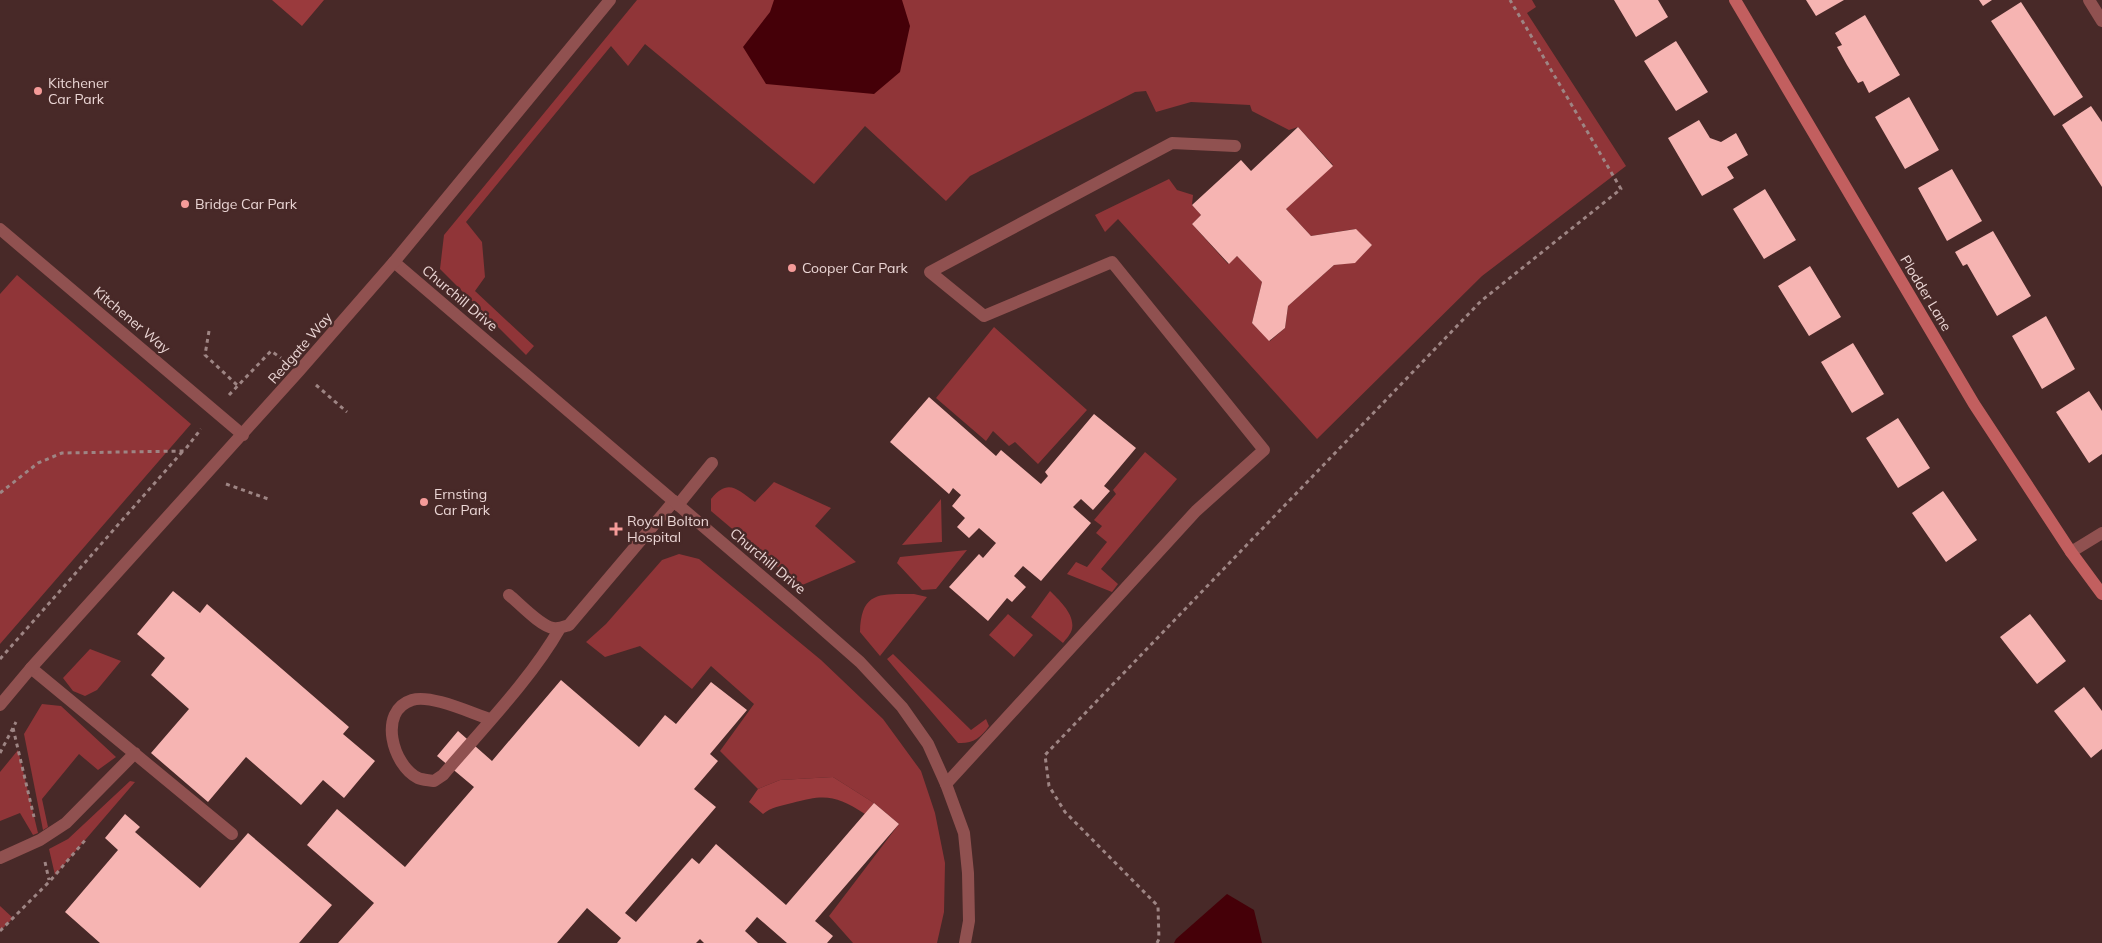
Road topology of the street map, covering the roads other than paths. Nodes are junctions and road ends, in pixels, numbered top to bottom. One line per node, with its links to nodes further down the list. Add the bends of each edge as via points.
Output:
1 (610, 0): 7 (street, Redgate Way)
2 (1735, 0): 12 (main road, Plodder Lane, via 1974,404)
3 (2089, 0): 4 (street)
4 (2102, 21)
5 (1235, 146): 20 (street, via 1172,143 930,272 984,316 1112,262 1264,450 1196,511)
6 (0, 229): 8 (street, Kitchener Way)
7 (394, 262): 8 (street, Redgate Way); 10 (street, Churchill Drive)
8 (243, 435): 16 (street, Redgate Way)
9 (712, 463): 10 (street)
10 (676, 503): 15 (street, via 576,618); 20 (street, Churchill Drive, via 860,662 902,707 928,744)
11 (2102, 533): 12 (street)
12 (2071, 552): 14 (main road, Plodder Lane)
13 (509, 594): 15 (street, via 551,628)
14 (2102, 594)
15 (560, 628): 18 (street, via 546,652)
16 (31, 668): 17 (street, Redgate Way); 19 (street)
17 (0, 705)
18 (490, 719): 18 (street, via 443,775 434,781 418,778 402,763 394,746 391,723 396,710 412,700 428,699)
19 (135, 754): 21 (street); 22 (street, via 66,824)
20 (946, 784): 23 (street, Churchill Drive, via 965,841 969,921)
21 (232, 834)
22 (0, 858)
23 (965, 943)

